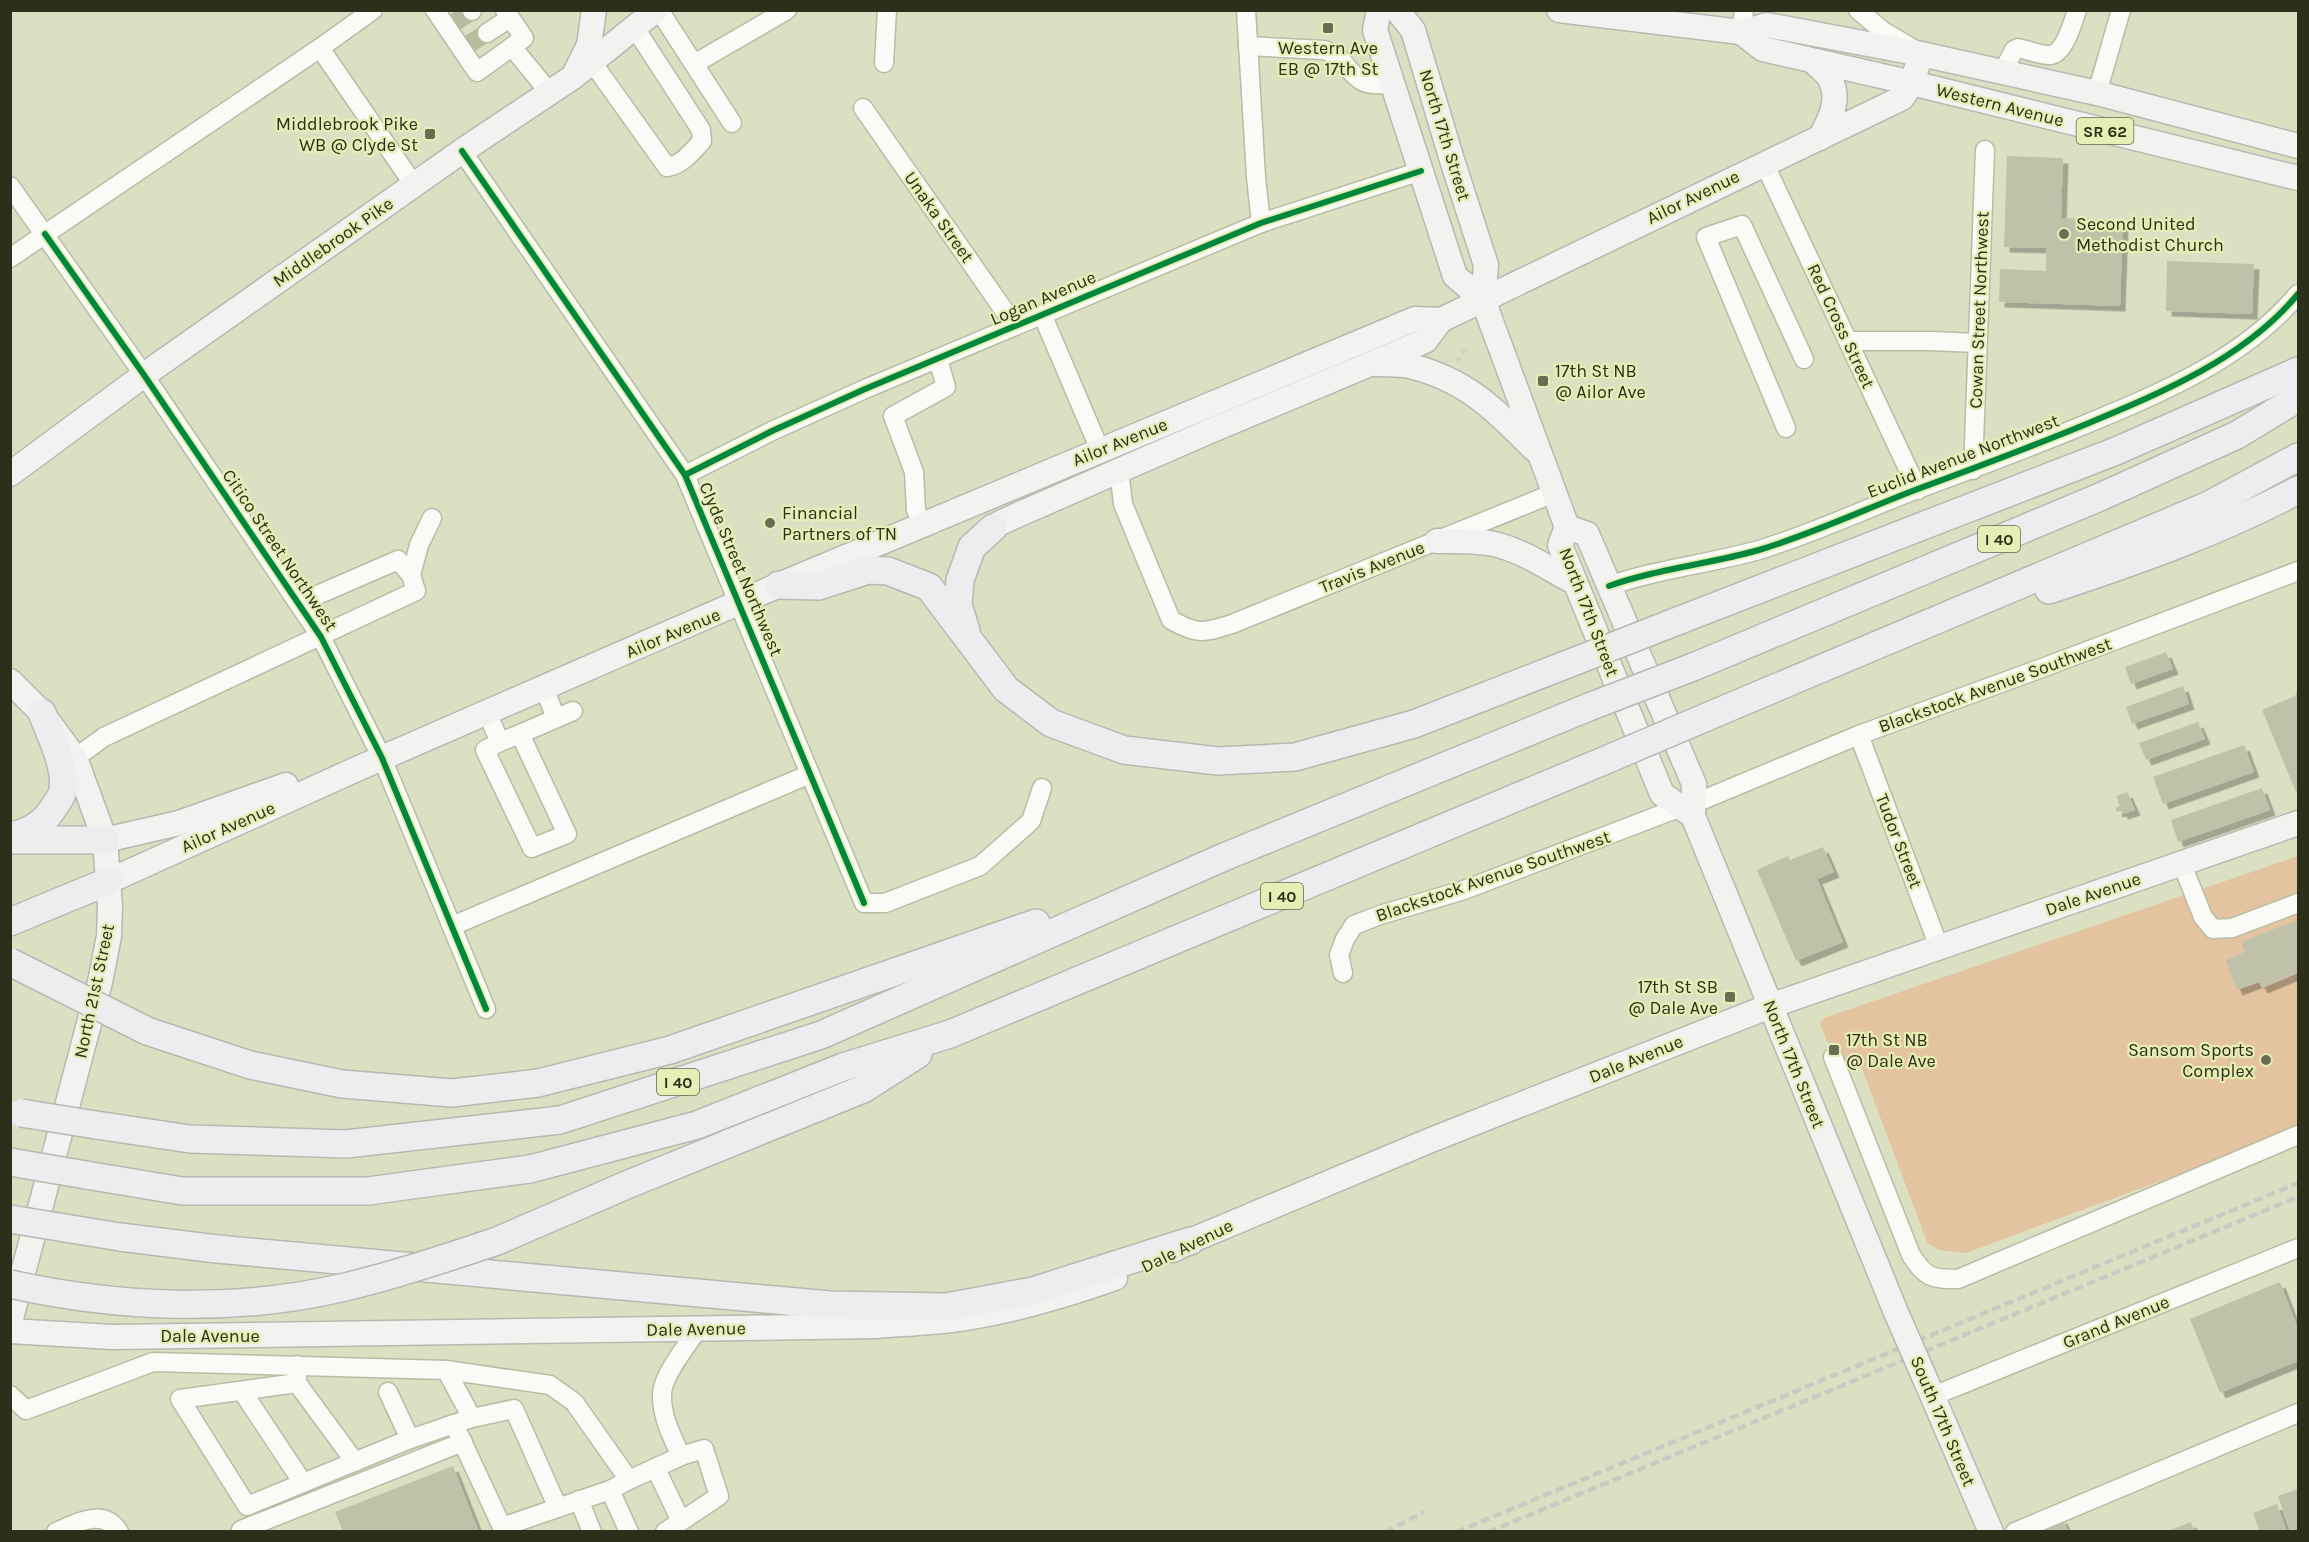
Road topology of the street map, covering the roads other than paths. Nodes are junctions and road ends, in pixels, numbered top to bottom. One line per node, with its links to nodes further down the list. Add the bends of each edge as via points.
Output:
1 (435, 10): 19 (street, via 466,47 477,72)
2 (594, 10): 25 (main road)
3 (657, 10): 16 (main road, Middlebrook Pike); 24 (street)
4 (787, 10): 24 (street)
5 (887, 10): 23 (street)
6 (1246, 10): 18 (street)
7 (1379, 10): 27 (main road, North 17th Street, via 1375,30)
8 (1397, 10): 46 (main road, North 17th Street, via 1413,30 1486,265)
9 (1559, 10): 15 (main road, Western Avenue / SR 62)
10 (1858, 10): 21 (street)
11 (2077, 10): 26 (street, via 2056,53 2049,56 2019,48 2014,50)
12 (2121, 10): 30 (street)
13 (366, 12): 20 (street)
14 (507, 14): 17 (street); 19 (street, via 524,39)
15 (1743, 21): 21 (main road, Western Avenue / SR 62); 22 (main road, Western Avenue / SR 62, via 1763,49)
16 (635, 28): 25 (main road, Middlebrook Pike); 25 (street, via 700,130 702,141 690,155 667,167)
17 (487, 33)
18 (1248, 46): 27 (street, via 1324,50 1335,53 1364,82); 42 (street)
19 (512, 47): 29 (street)
20 (320, 48): 40 (street); 43 (street)
21 (1921, 54): 26 (main road, Western Avenue / SR 62); 28 (main road, Ailor Avenue)
22 (1813, 62): 28 (main road, Western Avenue / SR 62); 33 (main road, via 1830,78 1834,92 1834,111)
23 (884, 63)
24 (694, 64): 32 (street)
25 (582, 70): 29 (main road, Middlebrook Pike)
26 (2002, 73): 30 (main road, Western Avenue / SR 62)
27 (1392, 83): 38 (main road, North 17th Street)
28 (1912, 83): 33 (main road, Ailor Avenue, via 1902,98); 39 (main road, Western Avenue / SR 62)
29 (550, 93): 36 (main road, Middlebrook Pike)
30 (2097, 93): 34 (main road, Western Avenue / SR 62)
31 (862, 108): 49 (street, Unaka Street)
32 (732, 123)
33 (1820, 138): 37 (main road, Ailor Avenue)
34 (2298, 146)
35 (1985, 150): 51 (street, Cowan Street Northwest)
36 (462, 151): 40 (main road, Middlebrook Pike); 66 (street, Clyde Street Northwest)
37 (1764, 163): 46 (main road, Ailor Avenue); 50 (street, Red Cross Street)
38 (1421, 171): 42 (street, Logan Avenue); 46 (main road, North 17th Street, via 1455,276)
39 (2298, 178)
40 (414, 185): 56 (main road, Middlebrook Pike)
41 (10, 186): 43 (street, Citico Street Northwest)
42 (1262, 223): 47 (street, Logan Avenue)
43 (45, 234): 44 (street); 56 (street, Citico Street Northwest)
44 (10, 258)
45 (2298, 294): 64 (street, Euclid Avenue Northwest, via 2256,334 2211,365 2139,402)
46 (1483, 300): 48 (main road, Ailor Avenue); 60 (main road, North 17th Street)
47 (1042, 314): 49 (street, Logan Avenue); 59 (street)
48 (1441, 320): 54 (main road, Ailor Avenue, via 1425,341); 59 (main road, Ailor Avenue, via 1415,319)
49 (1015, 326): 52 (street, Logan Avenue)
50 (1848, 341): 51 (street); 68 (street, Red Cross Street)
51 (1977, 343): 64 (street, Cowan Street Northwest)
52 (938, 359): 66 (street, Logan Avenue, via 772,431); 72 (street, via 946,387 893,416 914,472 916,510)
53 (1804, 359): 58 (street, via 1742,225 1706,237)
54 (1372, 363): 60 (main road, via 1409,366 1457,383 1497,411); 63 (main road, Ailor Avenue)
55 (2298, 371): 84 (highway, bridge, via 2116,451 1414,724 1295,757 1218,761 1124,750 1051,723 1006,689)
56 (144, 375): 65 (main road, Middlebrook Pike); 81 (street, Citico Street Northwest)
57 (2298, 398): 104 (highway, I 40, bridge, via 2237,435 2100,497)
58 (1786, 428)
59 (1100, 450): 72 (main road, Ailor Avenue)
60 (1540, 455): 70 (main road, North 17th Street)
61 (2298, 457): 67 (highway, I 40)
62 (2298, 466): 67 (highway)
63 (1119, 470): 74 (main road, Ailor Avenue); 75 (street, Travis Avenue, via 1123,504 1171,620 1189,630 1206,632 1232,624)
64 (1973, 470): 68 (street, Euclid Avenue Northwest)
65 (10, 474)
66 (685, 474): 82 (street, Clyde Street Northwest)
67 (2241, 489): 85 (highway, I 40, via 2028,583)
68 (1918, 490): 80 (street, Euclid Avenue Northwest, via 1783,543)
69 (2298, 490): 85 (highway, via 2262,510 2148,558)
70 (1554, 493): 73 (main road, North 17th Street); 75 (street, Travis Avenue)
71 (432, 518): 77 (street)
72 (922, 525): 79 (main road, Ailor Avenue)
73 (1567, 527): 78 (main road, North 17th Street, via 1560,545); 80 (main road, North 17th Street, via 1587,534)
74 (993, 528): 84 (highway, via 972,546 960,580 958,605)
75 (1437, 541): 78 (main road, via 1499,545)
76 (2298, 571): 93 (street, Blackstock Avenue Southwest)
77 (411, 575): 81 (street, via 398,560); 83 (street, via 416,591)
78 (1574, 582): 100 (main road, North 17th Street, via 1662,794)
79 (779, 585): 82 (main road, Ailor Avenue); 84 (highway, via 819,586 868,570 888,571 929,587)
80 (1609, 586): 100 (main road, North 17th Street, via 1694,784)
81 (299, 603): 83 (street, Citico Street Northwest)
82 (739, 604): 87 (main road, Ailor Avenue); 98 (street, Clyde Street Northwest)
83 (321, 637): 95 (street, via 104,737); 96 (street, Citico Street Northwest)
84 (969, 641)
85 (1851, 655): 115 (highway, I 40, bridge)
86 (10, 681): 89 (main road, North 21st Street)
87 (544, 688): 90 (main road, Ailor Avenue); 91 (street)
88 (573, 711): 91 (street)
89 (42, 713): 95 (main road, North 21st Street); 102 (highway, via 57,751 62,793 47,818 27,833)
90 (487, 713): 94 (street); 96 (main road, Ailor Avenue)
91 (556, 718): 92 (street)
92 (520, 734): 94 (street); 94 (street, via 567,834 532,848 485,750)
93 (1859, 735): 100 (street, Blackstock Avenue Southwest); 110 (street, Tudor Street)
94 (500, 742)
95 (75, 758): 103 (main road, North 21st Street)
96 (382, 758): 97 (main road, Ailor Avenue); 109 (street, Citico Street Northwest)
97 (359, 768): 103 (main road, via 314,775 179,822); 106 (main road, Ailor Avenue)
98 (810, 774): 99 (street, Clyde Street Northwest, via 864,903 885,903 980,866 1032,821); 109 (street)
99 (1042, 788)
100 (1689, 809): 112 (street, Blackstock Avenue Southwest, via 1354,925 1340,955); 113 (main road, North 17th Street)
101 (2298, 823): 105 (main road, Dale Avenue)
102 (10, 838): 103 (highway)
103 (105, 840): 106 (main road, North 21st Street)
104 (1224, 857): 111 (highway, bridge, via 670,1050 538,1083 452,1093 342,1084 250,1065 147,1031); 117 (highway, I 40, bridge, via 821,1035 560,1120 346,1144 190,1139)
105 (2182, 864): 107 (street, via 2203,917 2213,929 2232,928); 110 (main road, Dale Avenue)
106 (109, 881): 108 (highway); 125 (main road, North 21st Street, via 109,936 100,982)
107 (2298, 903)
108 (10, 922)
109 (452, 926): 114 (street, Citico Street Northwest)
110 (1939, 947): 113 (main road, Dale Avenue)
111 (10, 962)
112 (1342, 973)
113 (1770, 1006): 121 (main road, Dale Avenue, via 1431,1140); 124 (main road, North 17th Street)
114 (486, 1009)
115 (950, 1034): 119 (highway, I 40, bridge, via 843,1067 698,1125 530,1169 368,1191 182,1191); 123 (highway, bridge, via 862,1089 497,1241 396,1274 279,1299 206,1305 117,1301)
116 (1833, 1057): 118 (street, via 1911,1255 1923,1272 1936,1279 1958,1279)
117 (16, 1112)
118 (2298, 1134)
119 (10, 1162)
120 (10, 1219): 121 (highway, bridge, via 218,1250 830,1305 946,1307 1033,1291)
121 (1190, 1241): 126 (main road, Dale Avenue, via 1138,1270 1065,1295 993,1313 877,1326)
122 (2298, 1248): 130 (street, Grand Avenue)
123 (10, 1284)
124 (1895, 1310): 130 (main road, South 17th Street, bridge)
125 (10, 1322)
126 (698, 1329): 127 (main road, Dale Avenue, via 123,1337); 139 (street, via 668,1372 662,1393 668,1428)
127 (10, 1331)
128 (446, 1370): 129 (street); 135 (street); 142 (street, via 550,1385 574,1402)
129 (297, 1374): 131 (street); 133 (street, via 153,1362 26,1410); 140 (street)
130 (1929, 1388): 155 (main road, South 17th Street)
131 (242, 1391): 143 (street); 143 (street, via 180,1399 247,1506)
132 (388, 1392): 137 (street)
133 (10, 1395)
134 (2298, 1413): 156 (street)
135 (472, 1418): 136 (street); 146 (street, via 514,1408)
136 (454, 1424): 137 (street); 138 (street)
137 (410, 1439): 140 (street)
138 (463, 1442): 148 (street, via 502,1527); 149 (street)
139 (681, 1456): 141 (street); 147 (street, via 704,1449 719,1496)
140 (355, 1462): 143 (street)
141 (656, 1469): 142 (street); 147 (street)
142 (629, 1480): 144 (street)
143 (303, 1483)
144 (610, 1490): 145 (street); 153 (street)
145 (579, 1500): 146 (street); 152 (street)
146 (558, 1508): 148 (street)
147 (681, 1521): 154 (street)
148 (535, 1524)
149 (241, 1530)
150 (56, 1532): 151 (street, via 87,1518 104,1519)
151 (120, 1532)
152 (592, 1532)
153 (629, 1532)
154 (665, 1532)
155 (1991, 1532)
156 (2015, 1532)

